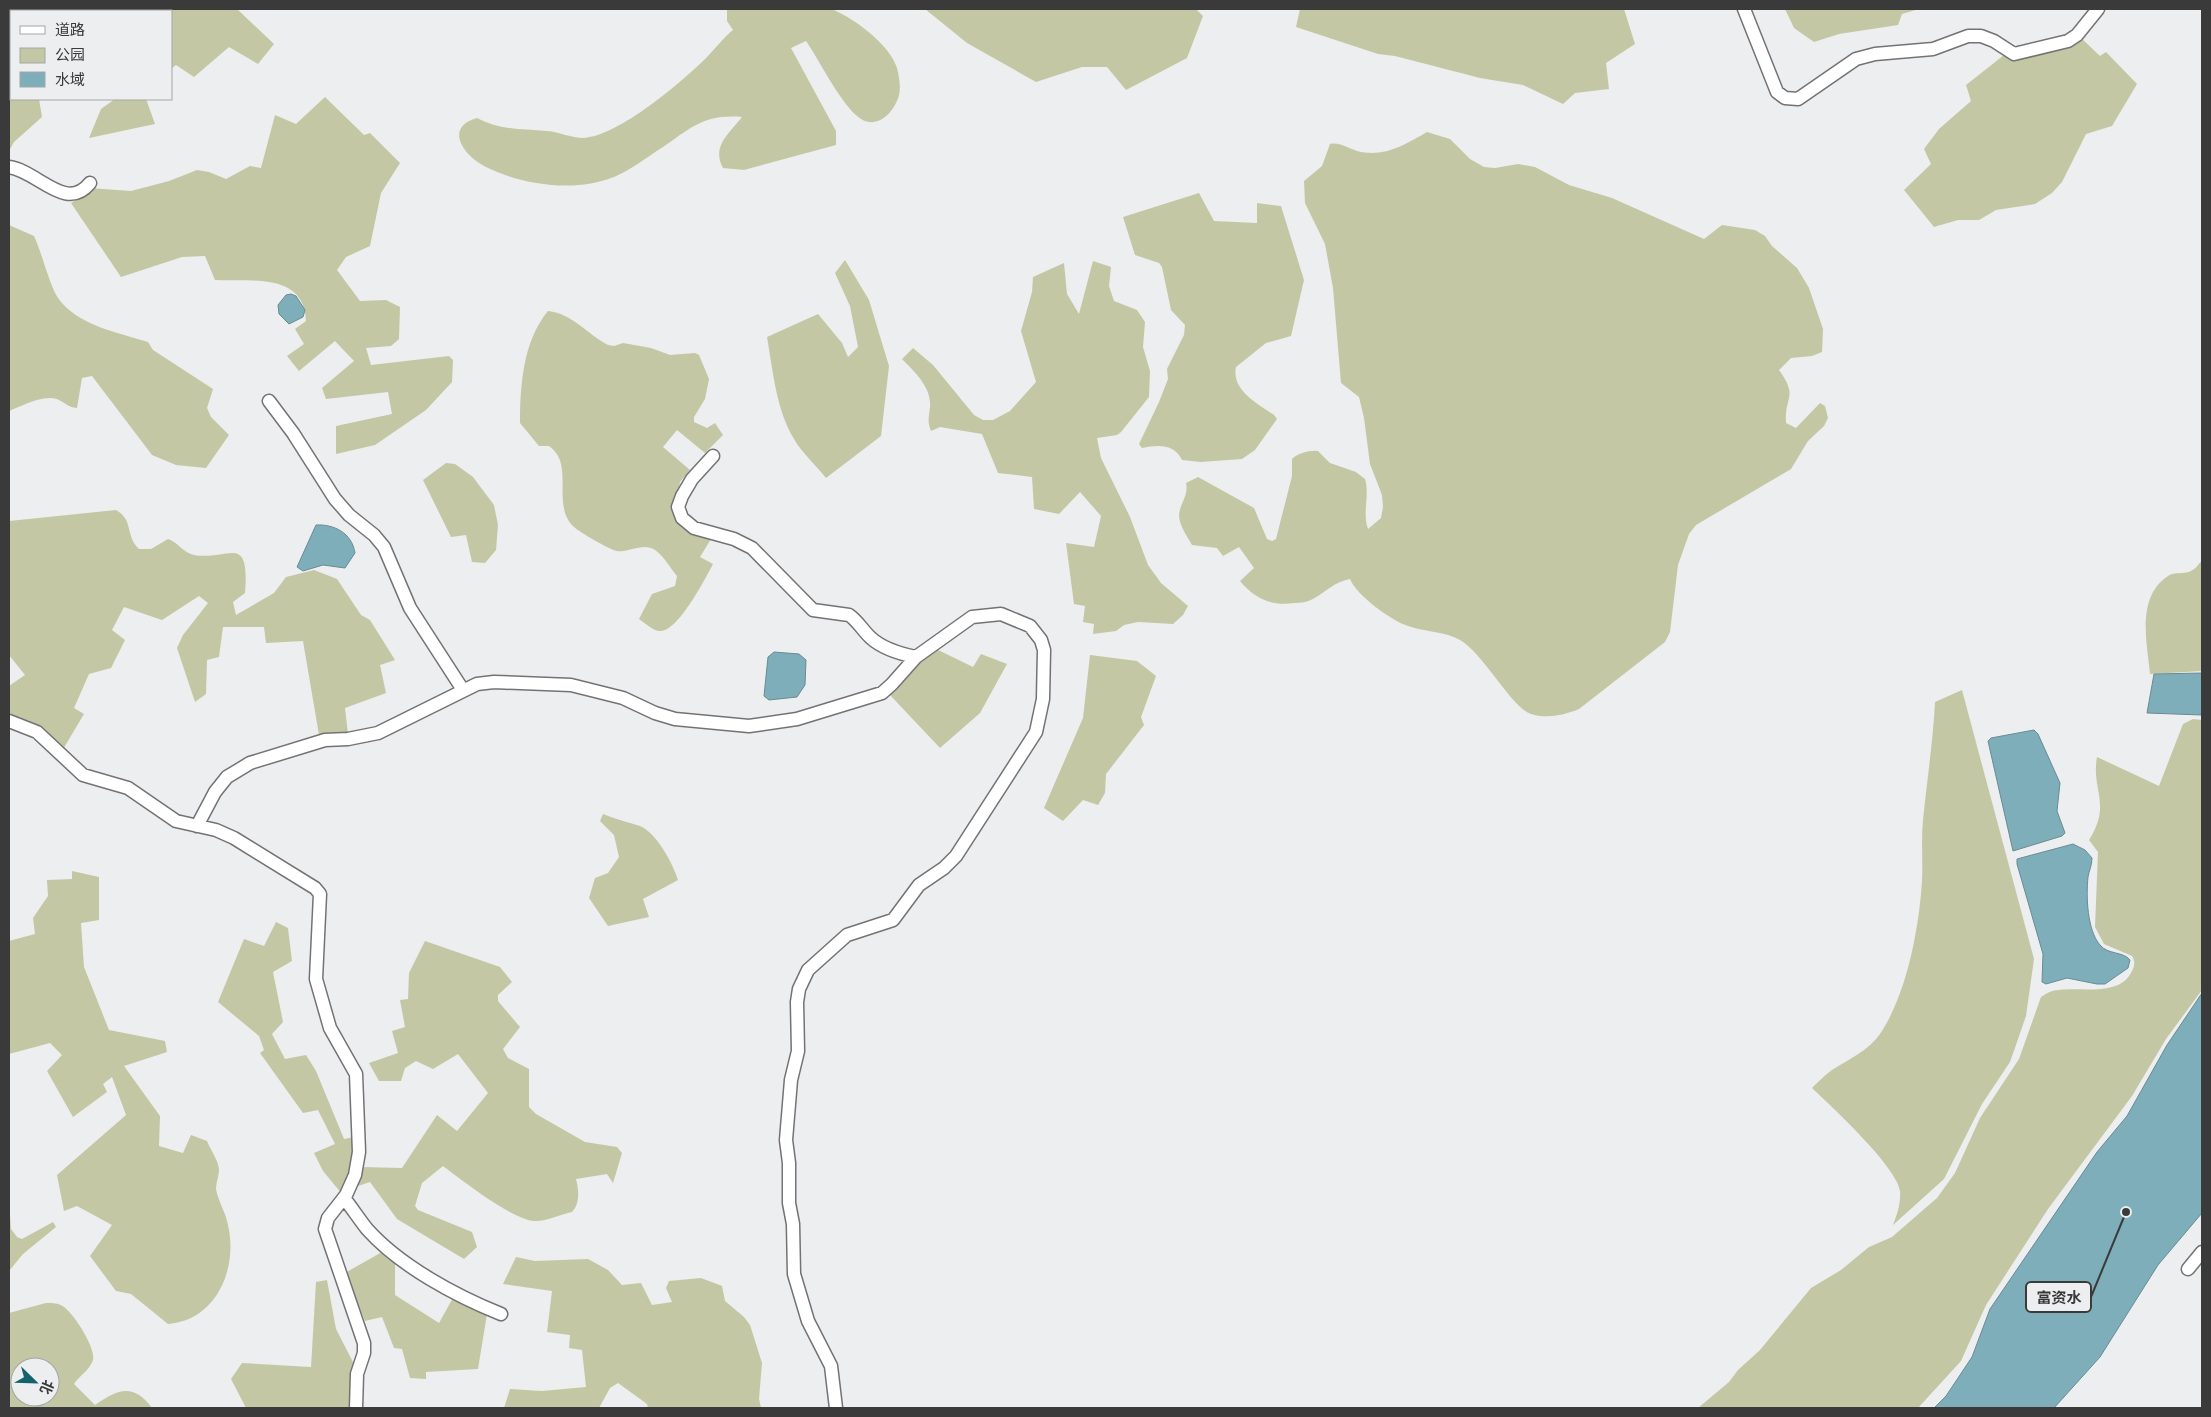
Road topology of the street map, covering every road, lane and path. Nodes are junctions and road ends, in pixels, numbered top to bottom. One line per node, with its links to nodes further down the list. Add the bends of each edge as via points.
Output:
1 (1744, 9): 2 (street, via 1777,92 1785,98 1798,99 1850,62 1875,54 1933,49 1975,35 1994,41 2014,54 2068,42)
2 (2098, 9)
3 (9, 166): 4 (street, via 23,170 67,195 79,193)
4 (90, 183)
5 (268, 401): 8 (street, via 293,433 335,499 384,546 410,608)
6 (713, 456): 7 (street, via 682,496 678,508 682,518 701,531 734,539 752,548 813,610 849,614 881,645)
7 (916, 657): 8 (street, via 882,693 797,719 749,726 675,718 655,713 623,698 571,685 494,682); 16 (street, via 972,617 1001,614 1030,626 1041,640 1044,699 1036,732 956,856 919,885 893,920 847,935 808,970 799,988 798,1051 791,1080 786,1140 794,1274 808,1321 831,1366)
8 (463, 690): 10 (street, via 378,733 325,740 250,763 227,777 214,792)
9 (9, 721): 10 (street, via 37,732 83,775 124,787 176,821)
10 (197, 826): 11 (street, via 240,841 320,894 316,979 330,1028 357,1078 360,1152 355,1175)
11 (344, 1198): 14 (street, via 367,1229 402,1260 455,1293); 15 (street, via 328,1218 325,1229 364,1343 357,1374)
12 (2202, 1252): 13 (street)
13 (2188, 1269)
14 (501, 1314)
15 (356, 1408)
16 (836, 1408)

